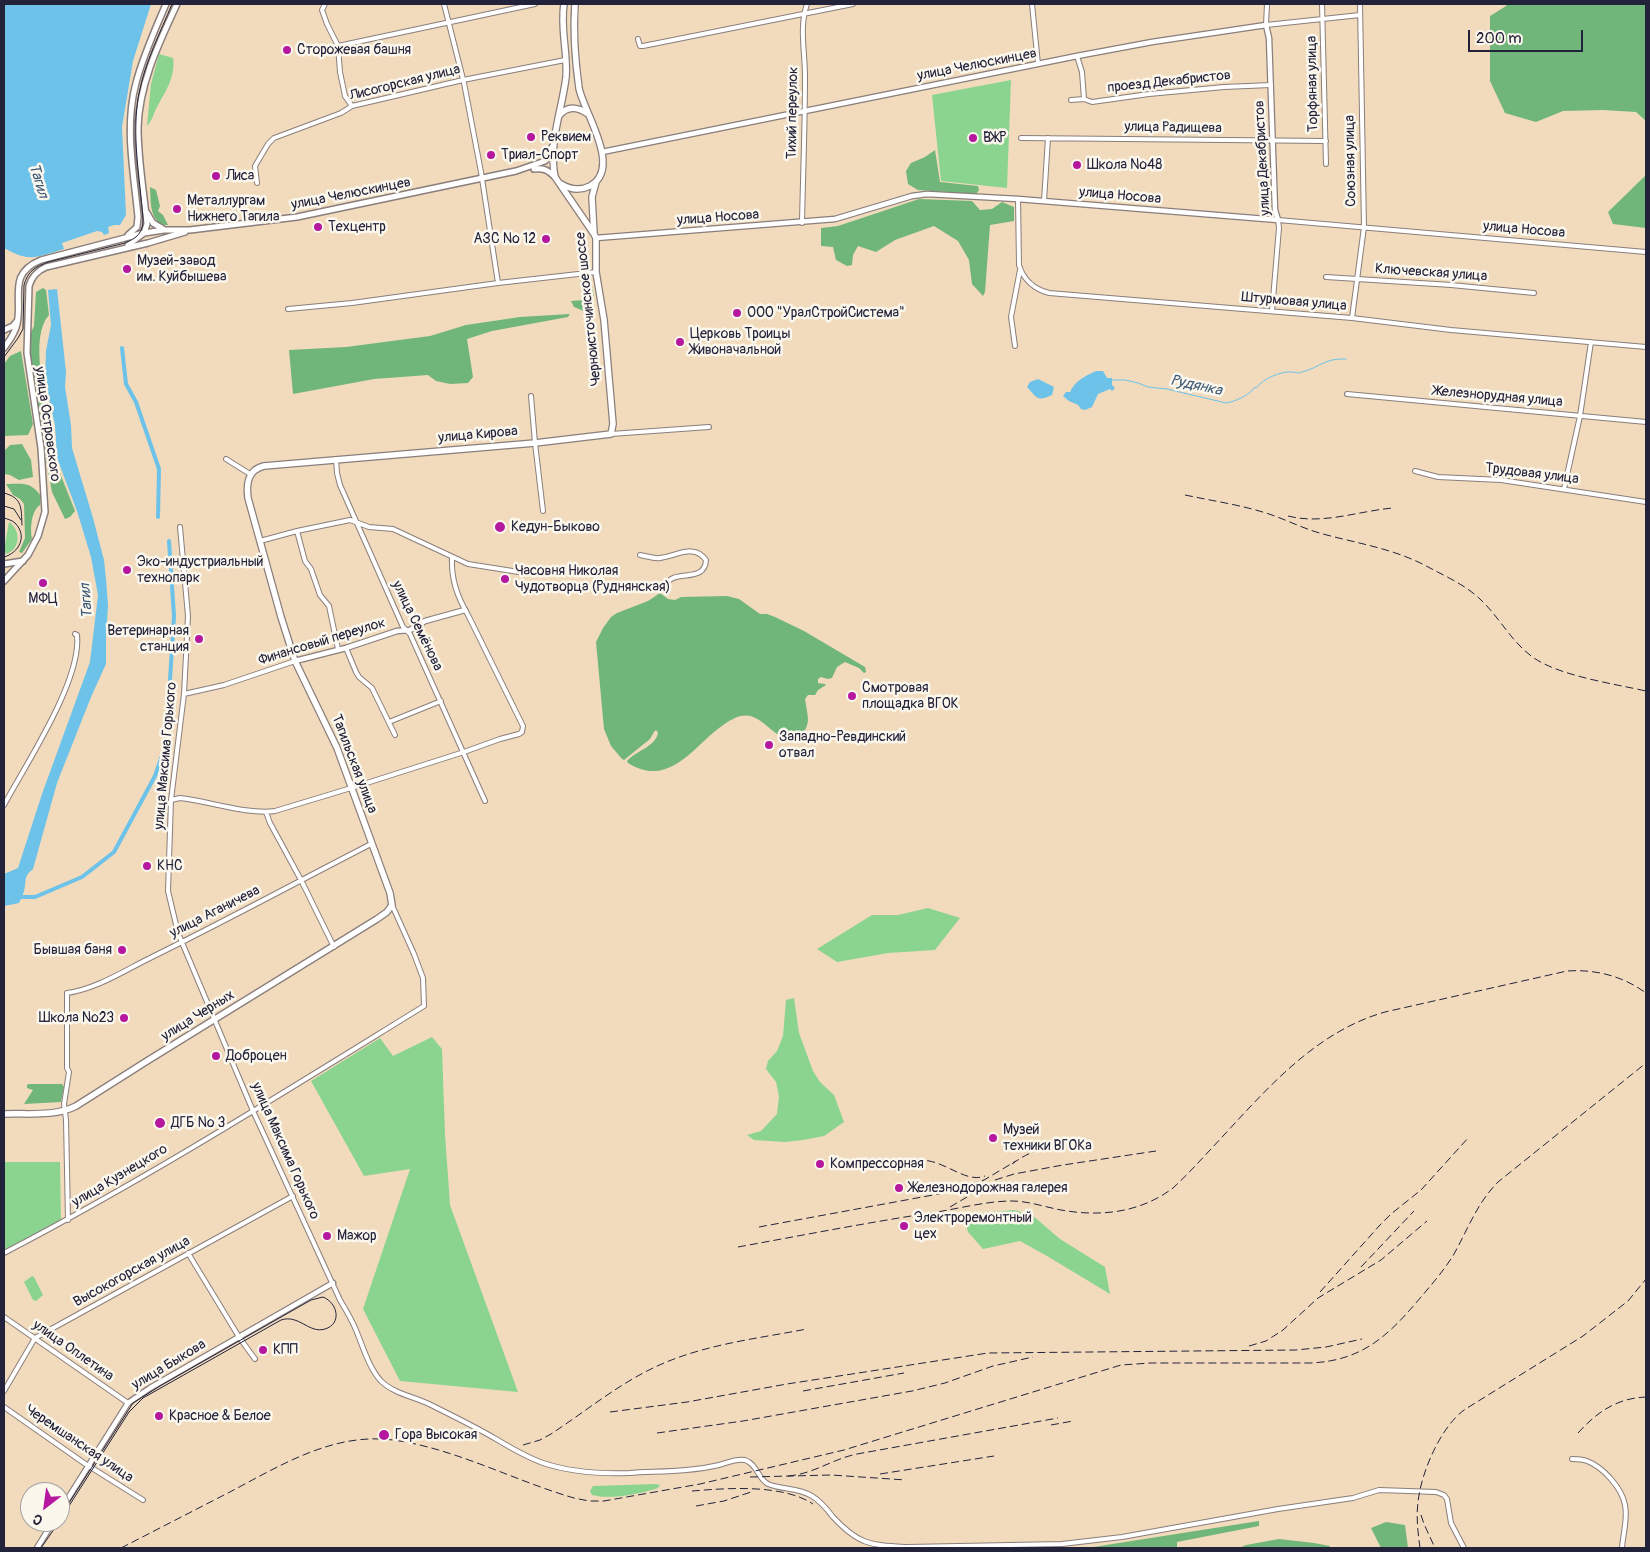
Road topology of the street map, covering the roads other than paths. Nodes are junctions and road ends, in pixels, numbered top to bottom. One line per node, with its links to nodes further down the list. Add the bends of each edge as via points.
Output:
1 (166, 4): 55 (main road, via 134,90 130,135 138,217 134,231)
2 (177, 4): 47 (main road, via 152,61 141,103 139,138)
3 (325, 4): 20 (street, via 322,10)
4 (444, 4): 17 (street)
5 (535, 4): 17 (street)
6 (564, 4): 22 (main road)
7 (575, 4): 30 (main road, via 574,41 579,89)
8 (806, 4): 14 (street, Тихий переулок)
9 (853, 4): 14 (street)
10 (1032, 4): 23 (street)
11 (1267, 4): 18 (street, улица Декабристов)
12 (1322, 4): 16 (street, Торфяная улица)
13 (1360, 4): 15 (street, Союзная улица)
14 (804, 13): 19 (street, via 643,46); 29 (street, Тихий переулок)
15 (1360, 15): 16 (street, улица Челюскинцев); 50 (street, Союзная улица)
16 (1323, 19): 18 (street, улица Челюскинцев); 35 (street, Торфяная улица)
17 (448, 22): 20 (street); 24 (street)
18 (1266, 25): 21 (street, улица Челюскинцев); 25 (street, улица Декабристов)
19 (638, 39)
20 (338, 46): 28 (street, via 345,96)
21 (1077, 56): 23 (street, улица Челюскинцев); 26 (street)
22 (565, 60): 24 (street, Лисогорская улица); 31 (main road, via 566,75)
23 (1038, 64): 29 (street, улица Челюскинцев)
24 (463, 80): 28 (street, Лисогорская улица); 41 (street)
25 (1271, 85): 26 (street, проезд Декабристов, via 1149,94 1092,102); 34 (street, улица Декабристов)
26 (1084, 98): 27 (street, проезд Декабристов)
27 (1071, 100)
28 (352, 106): 43 (street, Лисогорская улица, via 274,138 255,166)
29 (805, 111): 37 (street, улица Челюскинцев); 49 (street, Тихий переулок)
30 (590, 115): 31 (main road, via 582,109 572,108 562,112); 37 (main road)
31 (558, 118): 36 (main road)
32 (1021, 138): 33 (street, улица Радищева)
33 (1048, 138): 34 (street, улица Радищева); 46 (street)
34 (1272, 140): 35 (street, улица Радищева); 48 (street, улица Декабристов)
35 (1326, 140): 38 (street, Торфяная улица)
36 (554, 142): 39 (main road, улица Челюскинцев, via 545,162); 40 (main road)
37 (602, 152): 42 (main road, via 602,169)
38 (1326, 164)
39 (516, 171): 40 (main road, улица Челюскинцев, via 541,168); 41 (main road, улица Челюскинцев)
40 (556, 177): 44 (main road)
41 (482, 178): 52 (main road, улица Челюскинцев, via 297,217); 62 (street)
42 (596, 182): 44 (main road, via 578,190); 54 (main road, Черноисточинское шоссе, via 592,197)
43 (257, 183)
44 (560, 183): 54 (main road)
45 (1018, 199): 46 (street, улица Носова); 49 (street, улица Носова, via 919,195 847,217); 58 (street)
46 (1044, 201): 48 (street, улица Носова)
47 (146, 211): 51 (main road, via 153,223); 53 (main road)
48 (1278, 220): 50 (street, улица Носова); 66 (street, улица Декабристов)
49 (802, 223): 54 (street, улица Носова)
50 (1364, 227): 57 (street, улица Носова); 61 (street, Союзная улица)
51 (164, 230): 52 (main road, улица Челюскинцев); 53 (main road, улица Челюскинцев)
52 (190, 230): 56 (main road, улица Челюскинцев)
53 (144, 233): 55 (main road, улица Челюскинцев); 56 (main road)
54 (595, 236): 59 (main road, Черноисточинское шоссе)
55 (124, 237): 68 (main road, улица Челюскинцев, via 34,262 24,270 19,284)
56 (124, 248): 63 (main road, улица Челюскинцев, via 46,266 35,273)
57 (1646, 252)
58 (1020, 269): 66 (street, Штурмовая улица, via 1042,292); 71 (street, via 1011,317)
59 (596, 272): 62 (street); 79 (main road, Черноисточинское шоссе, via 608,355)
60 (1326, 277): 61 (street, Ключевская улица)
61 (1358, 279): 64 (street, Ключевская улица); 67 (street, Союзная улица)
62 (498, 283): 65 (street)
63 (29, 286): 94 (main road, улица Островского, via 27,354 41,448 45,512 38,536)
64 (1534, 293)
65 (288, 309)
66 (1272, 311): 67 (street, Штурмовая улица)
67 (1352, 318): 70 (street, Штурмовая улица)
68 (17, 321): 69 (main road); 73 (main road, via 12,338)
69 (4, 330)
70 (1591, 342): 72 (street, Штурмовая улица); 76 (street)
71 (1015, 346)
72 (1646, 347)
73 (4, 348)
74 (1347, 394): 76 (street, Железнорудная улица)
75 (531, 396): 80 (street)
76 (1580, 416): 77 (street, Железнорудная улица); 85 (street)
77 (1646, 422)
78 (709, 427): 79 (street, улица Кирова)
79 (611, 434): 80 (main road, улица Кирова)
80 (535, 443): 82 (main road, улица Кирова); 87 (street)
81 (226, 459): 84 (street)
82 (336, 459): 84 (main road, улица Кирова, via 264,466); 88 (street, улица Семёнова, via 340,485)
83 (1415, 471): 85 (street, Трудовая улица, via 1438,477 1493,479)
84 (250, 474): 91 (main road, Тагильская улица, via 247,490)
85 (1564, 489): 86 (street, Трудовая улица)
86 (1646, 502)
87 (543, 511)
88 (357, 522): 90 (street, via 348,520); 93 (street, via 369,527 393,529); 100 (street, улица Семёнова)
89 (180, 527): 105 (street, улица Максима Горького, via 188,616)
90 (297, 531): 91 (street); 103 (street, via 305,561 320,595 329,606)
91 (260, 541): 104 (main road, Тагильская улица)
92 (640, 555): 98 (street, via 658,558 691,550 706,560 701,572 672,578)
93 (452, 557): 96 (street, via 468,564); 99 (street, via 454,587)
94 (24, 560): 95 (main road); 97 (main road, улица Островского)
95 (4, 564)
96 (519, 572)
97 (4, 581)
98 (663, 585)
99 (465, 610): 100 (street, Финансовый переулок, via 425,620); 109 (street, via 523,728 518,734)
100 (406, 630): 102 (street, Финансовый переулок); 106 (street, улица Семёнова)
101 (75, 634): 113 (street, via 74,664 63,695)
102 (346, 648): 103 (street, Финансовый переулок); 107 (street, via 359,677 372,688)
103 (338, 649): 104 (street, Финансовый переулок)
104 (295, 661): 105 (street, Финансовый переулок, via 224,685); 110 (main road, Тагильская улица, via 329,730)
105 (184, 694): 111 (street, улица Максима Горького)
106 (441, 701): 107 (street); 109 (street, улица Семёнова)
107 (389, 722): 108 (street)
108 (395, 735)
109 (464, 752): 110 (street); 112 (street, улица Семёнова)
110 (351, 788): 114 (street); 115 (main road, Тагильская улица)
111 (171, 800): 114 (street, via 191,799); 118 (street, улица Максима Горького, via 168,892)
112 (485, 801)
113 (4, 805)
114 (266, 812): 116 (street)
115 (371, 844): 116 (street, улица Аганичева); 117 (main road, Тагильская улица)
116 (301, 880): 118 (street, улица Аганичева); 119 (street)
117 (392, 905): 119 (main road, улица Черных, via 386,914); 120 (street, Тагильская улица, via 423,978)
118 (182, 942): 121 (street, улица Максима Горького); 122 (street, улица Аганичева, via 87,988 67,993 69,1073)
119 (334, 947): 121 (main road, улица Черных)
120 (424, 1006): 123 (street, улица Кузнецкого)
121 (216, 1019): 122 (main road, улица Черных); 123 (street, улица Максима Горького)
122 (64, 1111): 124 (main road, улица Черных); 126 (street)
123 (253, 1111): 125 (street, улица Максима Горького); 126 (street, улица Кузнецкого)
124 (4, 1114)
125 (293, 1196): 128 (street, Высокогорская улица); 129 (street, улица Максима Горького)
126 (68, 1220): 127 (street, улица Кузнецкого)
127 (4, 1253)
128 (188, 1253): 131 (street); 132 (street, Высокогорская улица)
129 (333, 1283): 131 (street, улица Быкова); 142 (street, улица Максима Горького, via 382,1381 518,1452 544,1463 584,1472 687,1470 744,1460 768,1484 814,1497 850,1534)
130 (4, 1317): 132 (street, улица Оплетина)
131 (239, 1337): 133 (street); 135 (street, улица Быкова)
132 (35, 1338): 134 (street); 135 (street, улица Оплетина)
133 (256, 1359)
134 (4, 1391)
135 (128, 1403): 138 (street, улица Быкова)
136 (4, 1407): 138 (street, Черемшанская улица)
137 (1572, 1459): 147 (street, via 1586,1460 1598,1467 1623,1497 1626,1513)
138 (88, 1465): 139 (street, улица Быкова); 140 (street, Черемшанская улица)
139 (70, 1495)
140 (143, 1500)
141 (47, 1532): 144 (street)
142 (863, 1542): 143 (street, via 906,1547); 145 (street)
143 (1062, 1546): 146 (street, via 1386,1490 1444,1495 1453,1528)
144 (37, 1548)
145 (864, 1548)
146 (1464, 1548)
147 (1622, 1548)

